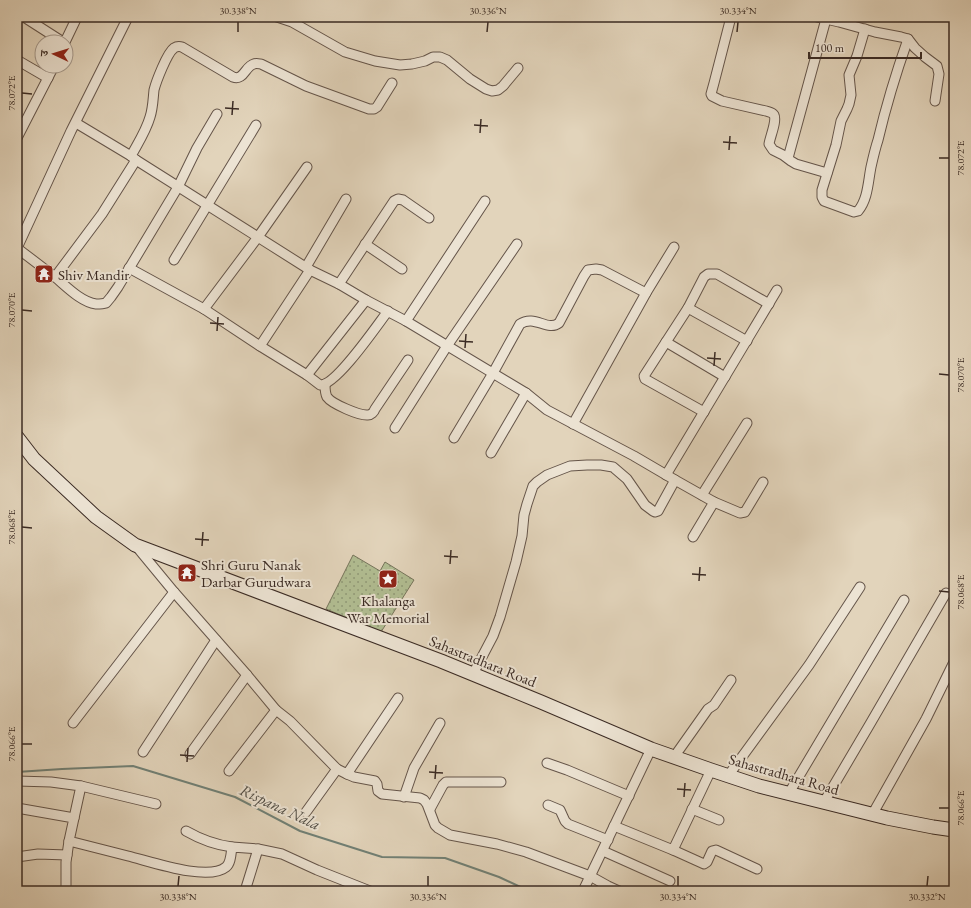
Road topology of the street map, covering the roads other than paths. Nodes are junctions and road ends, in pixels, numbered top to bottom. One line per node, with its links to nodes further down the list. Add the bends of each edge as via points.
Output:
1 (24, 17): 8 (street)
2 (77, 17): 9 (street)
3 (128, 17): 18 (street)
4 (277, 17): 12 (street, via 292,22 345,52 375,61 400,65 440,57 486,90 498,90)
5 (731, 17): 22 (street, via 711,94 722,101 772,113 775,120 769,144 773,150)
6 (822, 18): 7 (street); 22 (street)
7 (865, 29): 10 (street); 24 (street, via 849,75 849,104 841,121)
8 (51, 34)
9 (68, 34)
10 (908, 40): 16 (street, via 937,66 939,74); 24 (street, via 879,132 867,192 858,211 854,212 824,201 822,190)
11 (17, 60): 14 (street)
12 (518, 68)
13 (50, 74): 14 (street)
14 (48, 78): 20 (street)
15 (392, 83): 21 (street, via 377,107 368,110 306,86 261,64 255,63 240,77 233,77 178,46 171,51 160,74 150,118)
16 (935, 101)
17 (217, 114): 25 (street)
18 (76, 123): 21 (street); 34 (street)
19 (256, 124): 28 (street)
20 (17, 138)
21 (133, 158): 25 (street); 39 (street, via 102,214)
22 (788, 158): 24 (street, via 796,164)
23 (307, 167): 30 (street)
24 (827, 173)
25 (178, 187): 28 (street); 36 (street)
26 (346, 199): 37 (street)
27 (484, 201): 48 (street)
28 (207, 206): 30 (street); 35 (street)
29 (428, 218): 31 (street, via 402,200 396,200)
30 (258, 238): 37 (street); 46 (street)
31 (365, 244): 38 (street); 40 (street)
32 (517, 244): 52 (street)
33 (674, 247): 42 (street)
34 (17, 248): 39 (street)
35 (174, 260)
36 (129, 268): 39 (street, via 106,303 87,301); 46 (street)
37 (308, 268): 40 (street); 51 (street)
38 (402, 269)
39 (55, 277)
40 (339, 284): 43 (street)
41 (777, 290): 44 (street)
42 (646, 293): 54 (street, via 602,270 588,270 559,323 551,326 531,320 520,324); 60 (street)
43 (366, 300): 47 (street); 55 (street)
44 (769, 304): 45 (street, via 718,274 708,274); 49 (street)
45 (688, 308): 49 (street); 50 (street)
46 (204, 309): 51 (street)
47 (388, 311): 48 (street); 57 (street, via 356,355)
48 (406, 321): 52 (street)
49 (746, 341): 56 (street)
50 (666, 342): 56 (street); 59 (street, via 644,376 645,379)
51 (260, 346): 55 (street)
52 (447, 346): 54 (street); 62 (street)
53 (408, 360): 57 (street, via 373,413 368,415 342,407 330,400 326,396)
54 (493, 373): 58 (street); 64 (street)
55 (307, 375): 57 (street, via 320,384)
56 (725, 377): 59 (street)
57 (325, 384)
58 (526, 392): 60 (street, via 547,410); 65 (street)
59 (704, 412): 66 (street)
60 (573, 424): 66 (street)
61 (747, 424): 69 (street)
62 (395, 428)
63 (17, 437): 72 (main road, Sahastradhara Road, via 34,459 96,517)
64 (454, 438)
65 (490, 453)
66 (666, 475): 67 (street)
67 (675, 480): 69 (street); 79 (street, via 658,511 655,512 645,505 627,479 613,467 570,466 537,482 526,504 522,536 500,617)
68 (763, 482): 70 (street, via 745,512 740,513)
69 (702, 495): 70 (street)
70 (714, 502): 71 (street)
71 (693, 537)
72 (135, 545): 74 (street); 79 (main road, Sahastradhara Road)
73 (860, 587): 95 (street, via 809,665)
74 (174, 592): 77 (street); 84 (street)
75 (946, 594): 102 (street)
76 (904, 600): 99 (street)
77 (216, 640): 80 (street); 87 (street)
78 (954, 662): 109 (street, via 926,719)
79 (473, 674): 86 (main road, Sahastradhara Road)
80 (247, 675): 83 (street); 88 (street)
81 (731, 680): 89 (street)
82 (398, 698): 94 (street)
83 (276, 710): 91 (street); 93 (street)
84 (73, 723)
85 (440, 723): 101 (street, via 414,768)
86 (651, 749): 89 (main road, Sahastradhara Road); 100 (street)
87 (142, 752)
88 (190, 754)
89 (674, 757): 92 (main road, Sahastradhara Road)
90 (547, 763): 100 (street)
91 (337, 769): 94 (street); 108 (street)
92 (711, 770): 95 (main road, Sahastradhara Road); 107 (street)
93 (229, 771)
94 (347, 774): 101 (street, via 375,781 380,793)
95 (728, 776): 99 (main road, Sahastradhara Road)
96 (17, 781): 98 (street)
97 (500, 782): 106 (street, via 446,782)
98 (81, 786): 103 (street); 110 (street)
99 (789, 794): 102 (main road, Sahastradhara Road)
100 (629, 796): 112 (street)
101 (404, 797): 106 (street, via 420,798)
102 (824, 802): 109 (main road, Sahastradhara Road)
103 (156, 804)
104 (548, 806): 115 (street, via 560,810 568,824)
105 (17, 808): 110 (street)
106 (430, 809): 124 (street, via 435,825 450,835 526,852)
107 (692, 809): 111 (street); 119 (street)
108 (306, 812)
109 (872, 815): 113 (main road, Sahastradhara Road)
110 (74, 818): 116 (street)
111 (719, 820)
112 (614, 826): 115 (street); 119 (street)
113 (954, 830)
114 (186, 831): 117 (street, via 196,837)
115 (608, 840): 120 (street)
116 (69, 841): 117 (street, via 200,872 226,868); 121 (street)
117 (232, 847): 118 (street)
118 (258, 849): 127 (street); 128 (street, via 282,854)
119 (673, 850): 123 (street, via 704,864 712,850 716,850)
120 (603, 851): 124 (street); 125 (street)
121 (67, 856): 122 (street, via 38,854); 126 (street)
122 (17, 857)
123 (758, 869)
124 (590, 876): 129 (street); 130 (street)
125 (670, 881)
126 (66, 891)
127 (245, 891)
128 (370, 891)
129 (583, 891)
130 (619, 891)

